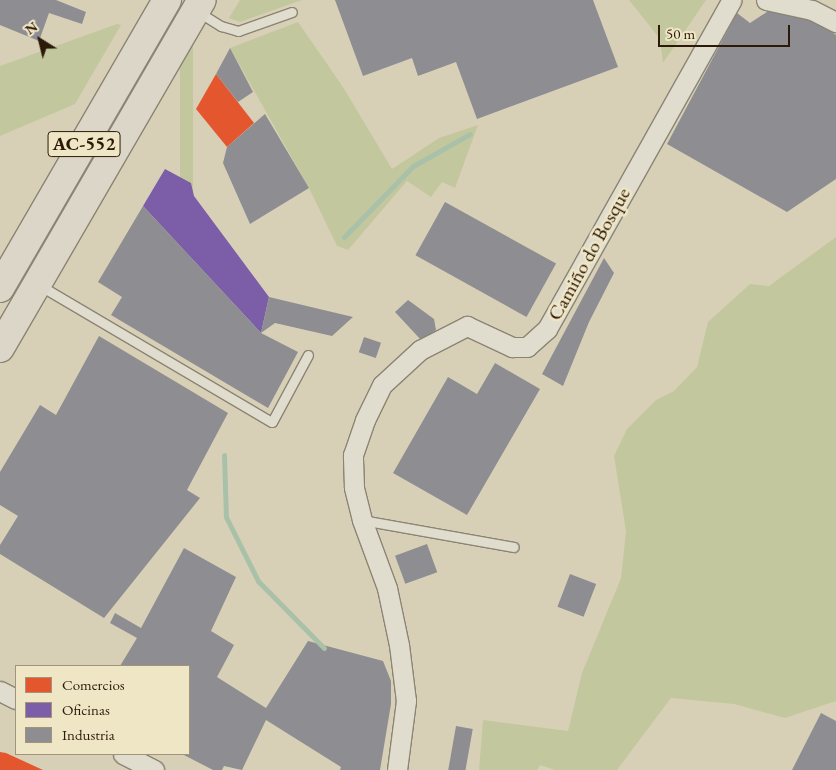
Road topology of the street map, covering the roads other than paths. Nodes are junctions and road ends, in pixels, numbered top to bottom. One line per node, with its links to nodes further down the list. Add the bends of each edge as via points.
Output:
1 (167, 0): 8 (main road, AC-552)
2 (732, 0): 11 (street, Camiño do Bosque, via 547,328 527,347 512,347 467,326 420,350 382,385 364,420 353,454 354,487)
3 (766, 0): 6 (street, via 812,10)
4 (203, 4): 5 (lane, via 221,26 238,31); 7 (main road, AC-552)
5 (292, 12)
6 (836, 22)
7 (36, 284): 9 (main road, AC-552); 10 (lane, via 272,422)
8 (0, 288)
9 (0, 348)
10 (308, 355)
11 (362, 520): 12 (lane); 17 (street, Camiño do Bosque, via 387,588 399,645 406,701)
12 (514, 547)
13 (0, 691): 14 (street)
14 (15, 698)
15 (125, 755): 16 (street)
16 (154, 770)
17 (397, 770)

